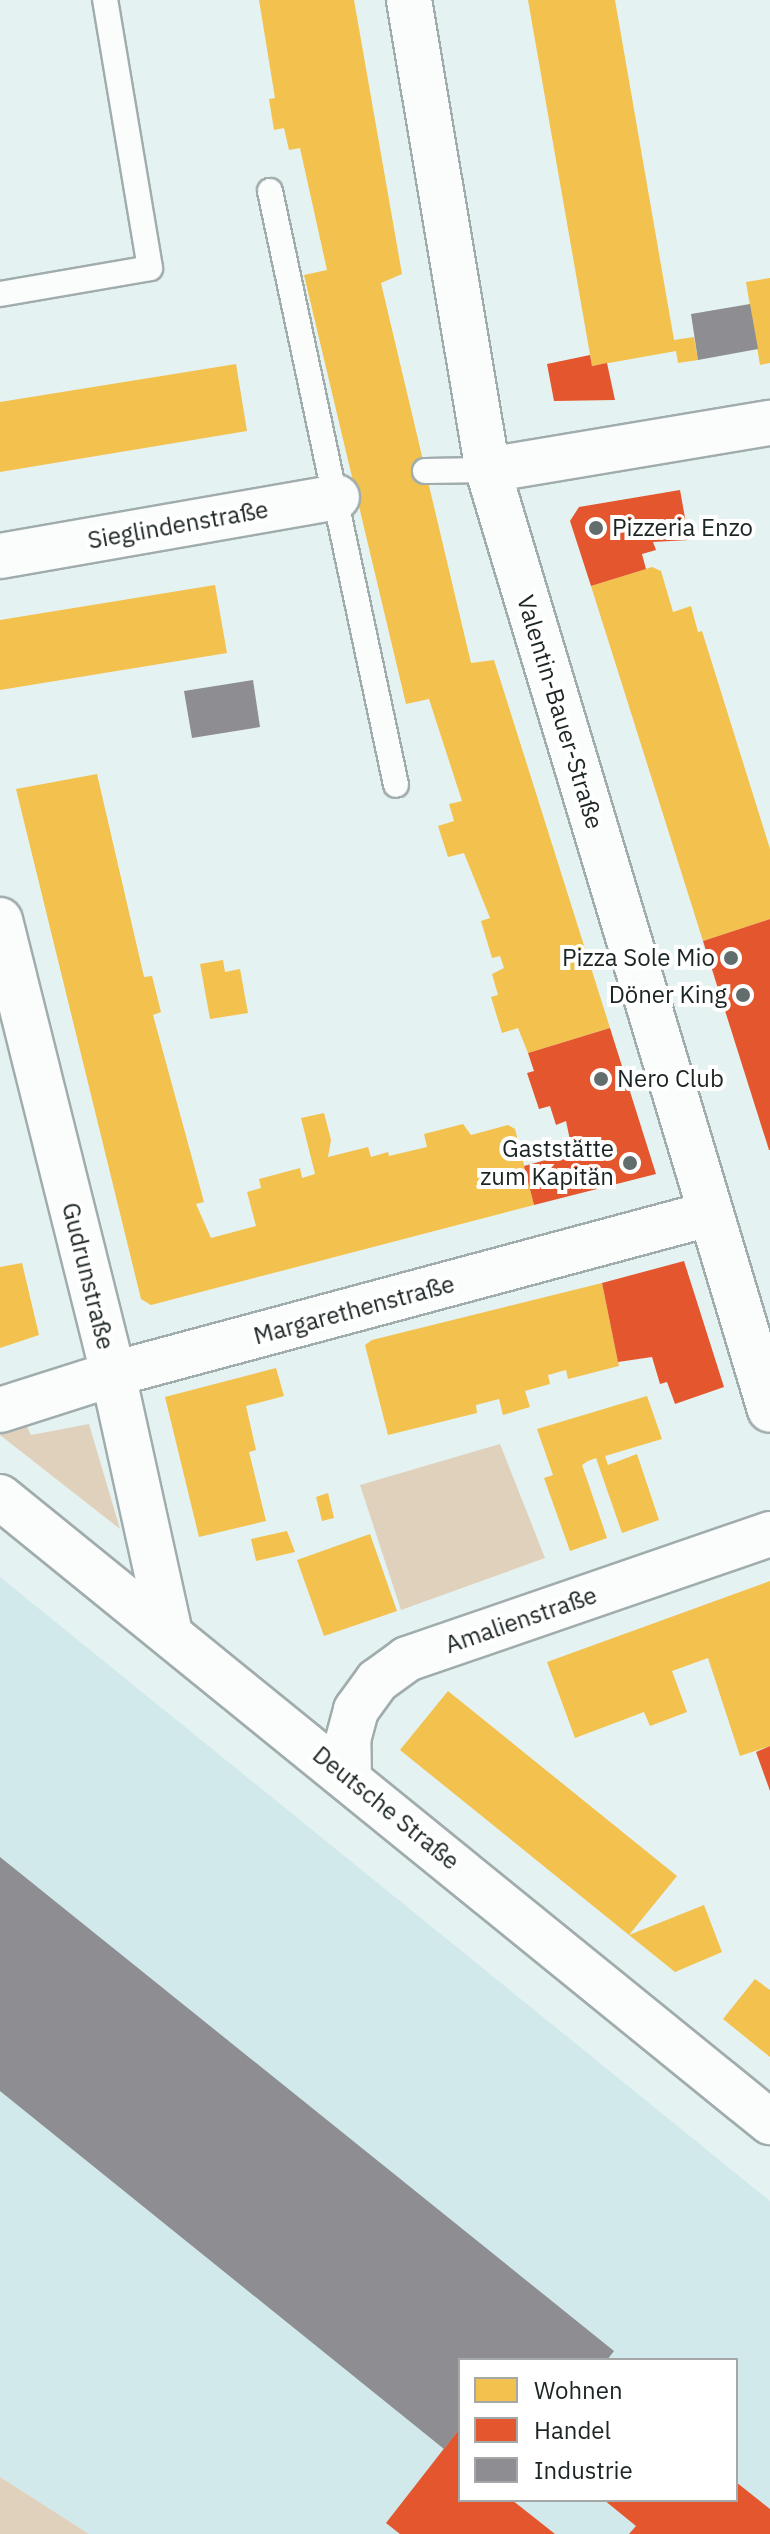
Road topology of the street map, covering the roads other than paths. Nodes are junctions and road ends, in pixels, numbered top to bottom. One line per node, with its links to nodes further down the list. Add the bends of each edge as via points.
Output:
1 (105, 0): 4 (lane, via 150,268)
2 (409, 0): 6 (street, Valentin-Bauer-Straße)
3 (270, 191): 8 (lane)
4 (0, 294)
5 (770, 423): 6 (street)
6 (488, 470): 7 (lane); 12 (street, Valentin-Bauer-Straße)
7 (425, 471)
8 (346, 493): 9 (street, Sieglindenstraße); 10 (lane)
9 (0, 556)
10 (396, 785)
11 (0, 920): 13 (street, Gudrunstraße)
12 (709, 1214): 13 (street, Margarethenstraße); 15 (street, Valentin-Bauer-Straße)
13 (113, 1374): 14 (street, Margarethenstraße); 18 (street, Gudrunstraße)
14 (0, 1410)
15 (770, 1410)
16 (0, 1497): 18 (street, Deutsche Straße)
17 (770, 1534): 19 (street, Amalienstraße, via 407,1659 377,1681 356,1710 348,1740)
18 (170, 1634): 19 (street, Deutsche Straße)
19 (349, 1779): 20 (street, Deutsche Straße)
20 (770, 2122)

